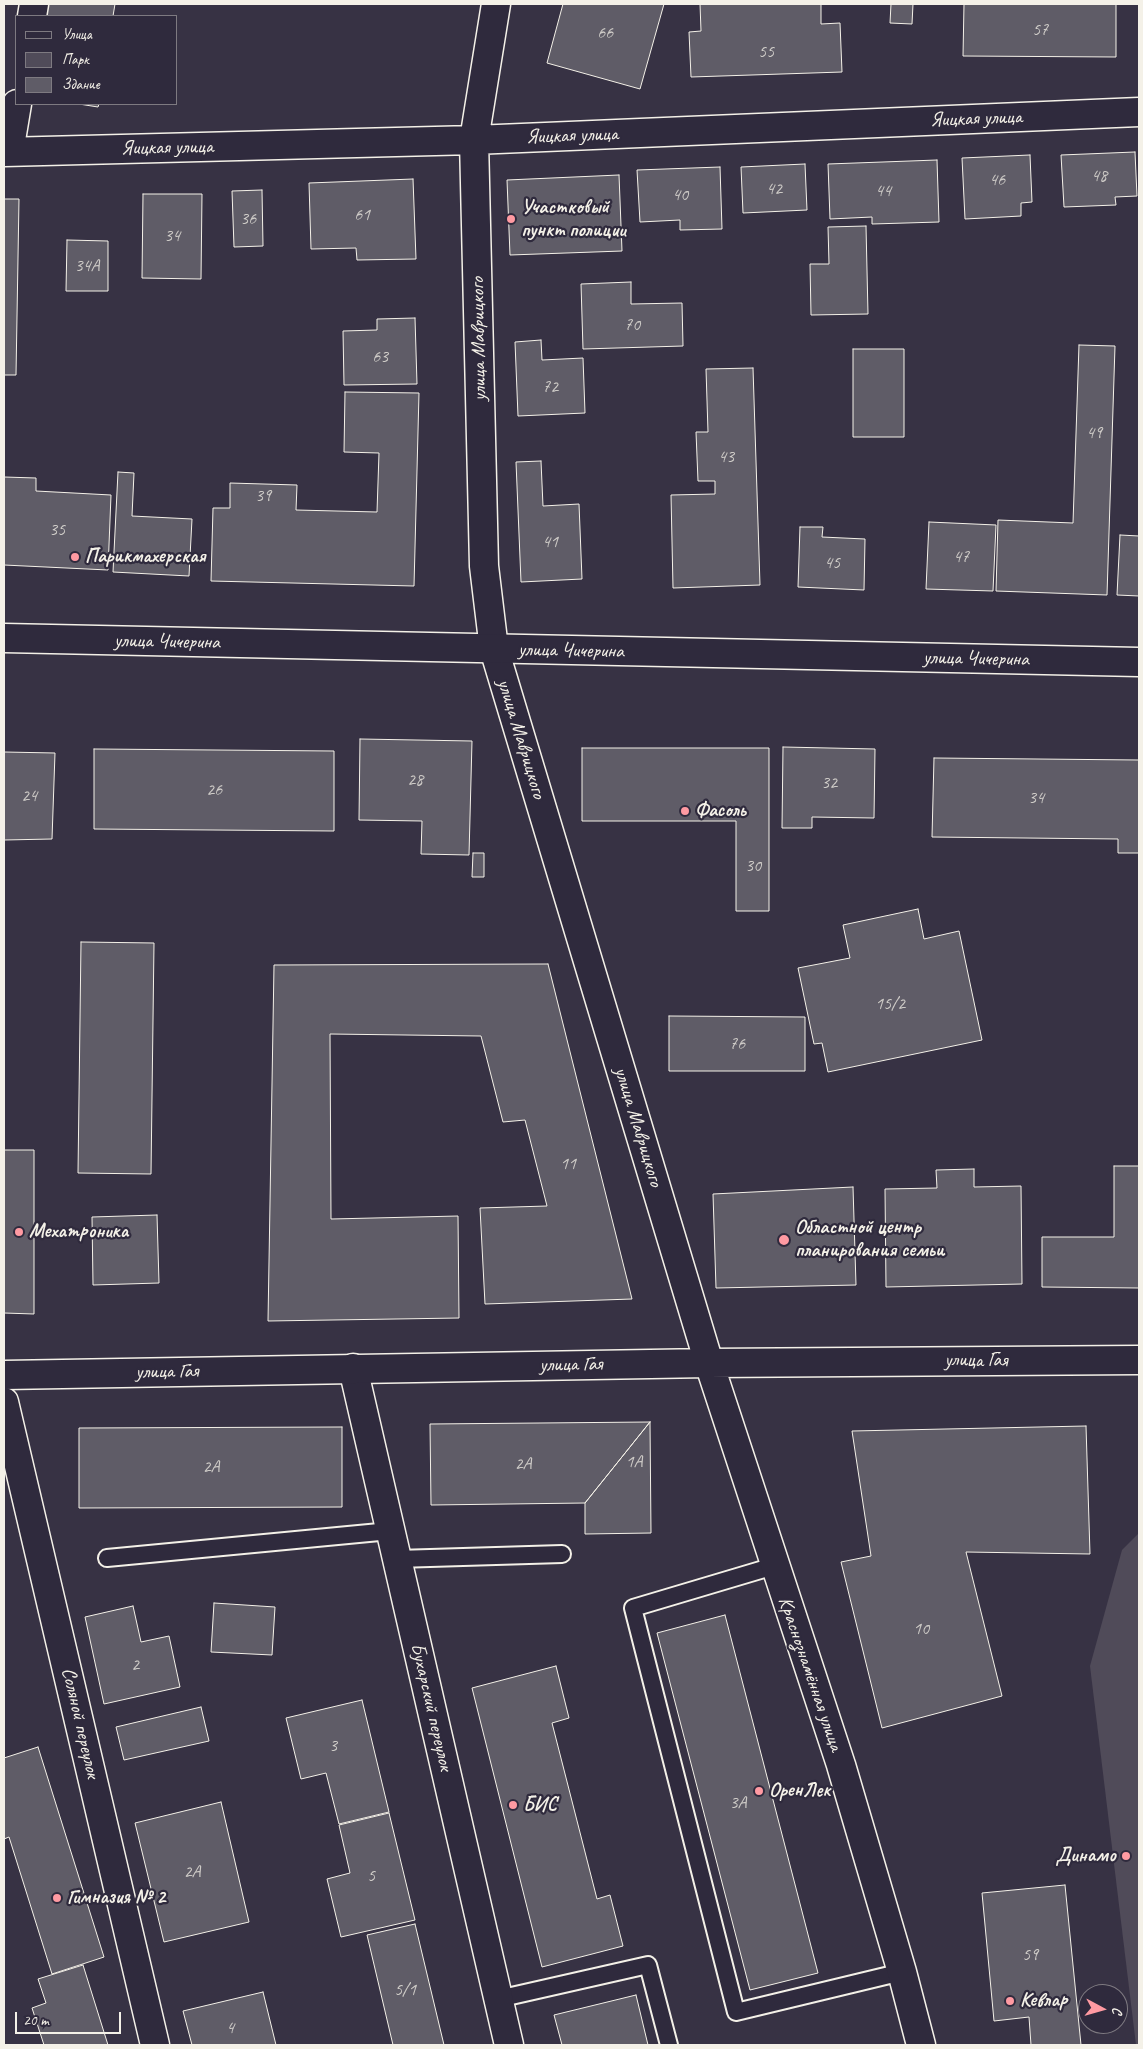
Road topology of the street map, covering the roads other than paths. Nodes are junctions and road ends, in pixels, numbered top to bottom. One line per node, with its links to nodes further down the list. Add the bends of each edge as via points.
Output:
1 (496, 4): 4 (street, улица Маврицкого)
2 (17, 105): 5 (street)
3 (1139, 112): 4 (street, Яицкая улица)
4 (474, 140): 5 (street, Яицкая улица); 7 (street, улица Маврицкого, via 484,566)
5 (6, 152)
6 (4, 638): 7 (street, улица Чичерина)
7 (494, 649): 8 (street, улица Чичерина); 10 (street, улица Маврицкого)
8 (1139, 662)
9 (1139, 1360): 10 (street, улица Гая)
10 (709, 1363): 11 (street, улица Гая); 18 (street, Краснознамённая улица)
11 (353, 1368): 12 (street, улица Гая); 14 (street, Бухарский переулок)
12 (4, 1375)
13 (4, 1402): 21 (street, Соляной переулок)
14 (390, 1531): 16 (lane); 17 (street, Бухарский переулок)
15 (562, 1554): 17 (lane)
16 (107, 1558)
17 (396, 1559): 20 (street, Бухарский переулок)
18 (774, 1566): 19 (street, Краснознамённая улица, via 841,1765); 19 (lane, via 633,1608 736,2012)
19 (902, 1972): 24 (street, Краснознамённая улица)
20 (498, 1999): 22 (street, Бухарский переулок); 23 (lane, via 648,1964)
21 (155, 2045)
22 (509, 2045)
23 (669, 2045)
24 (921, 2045)

